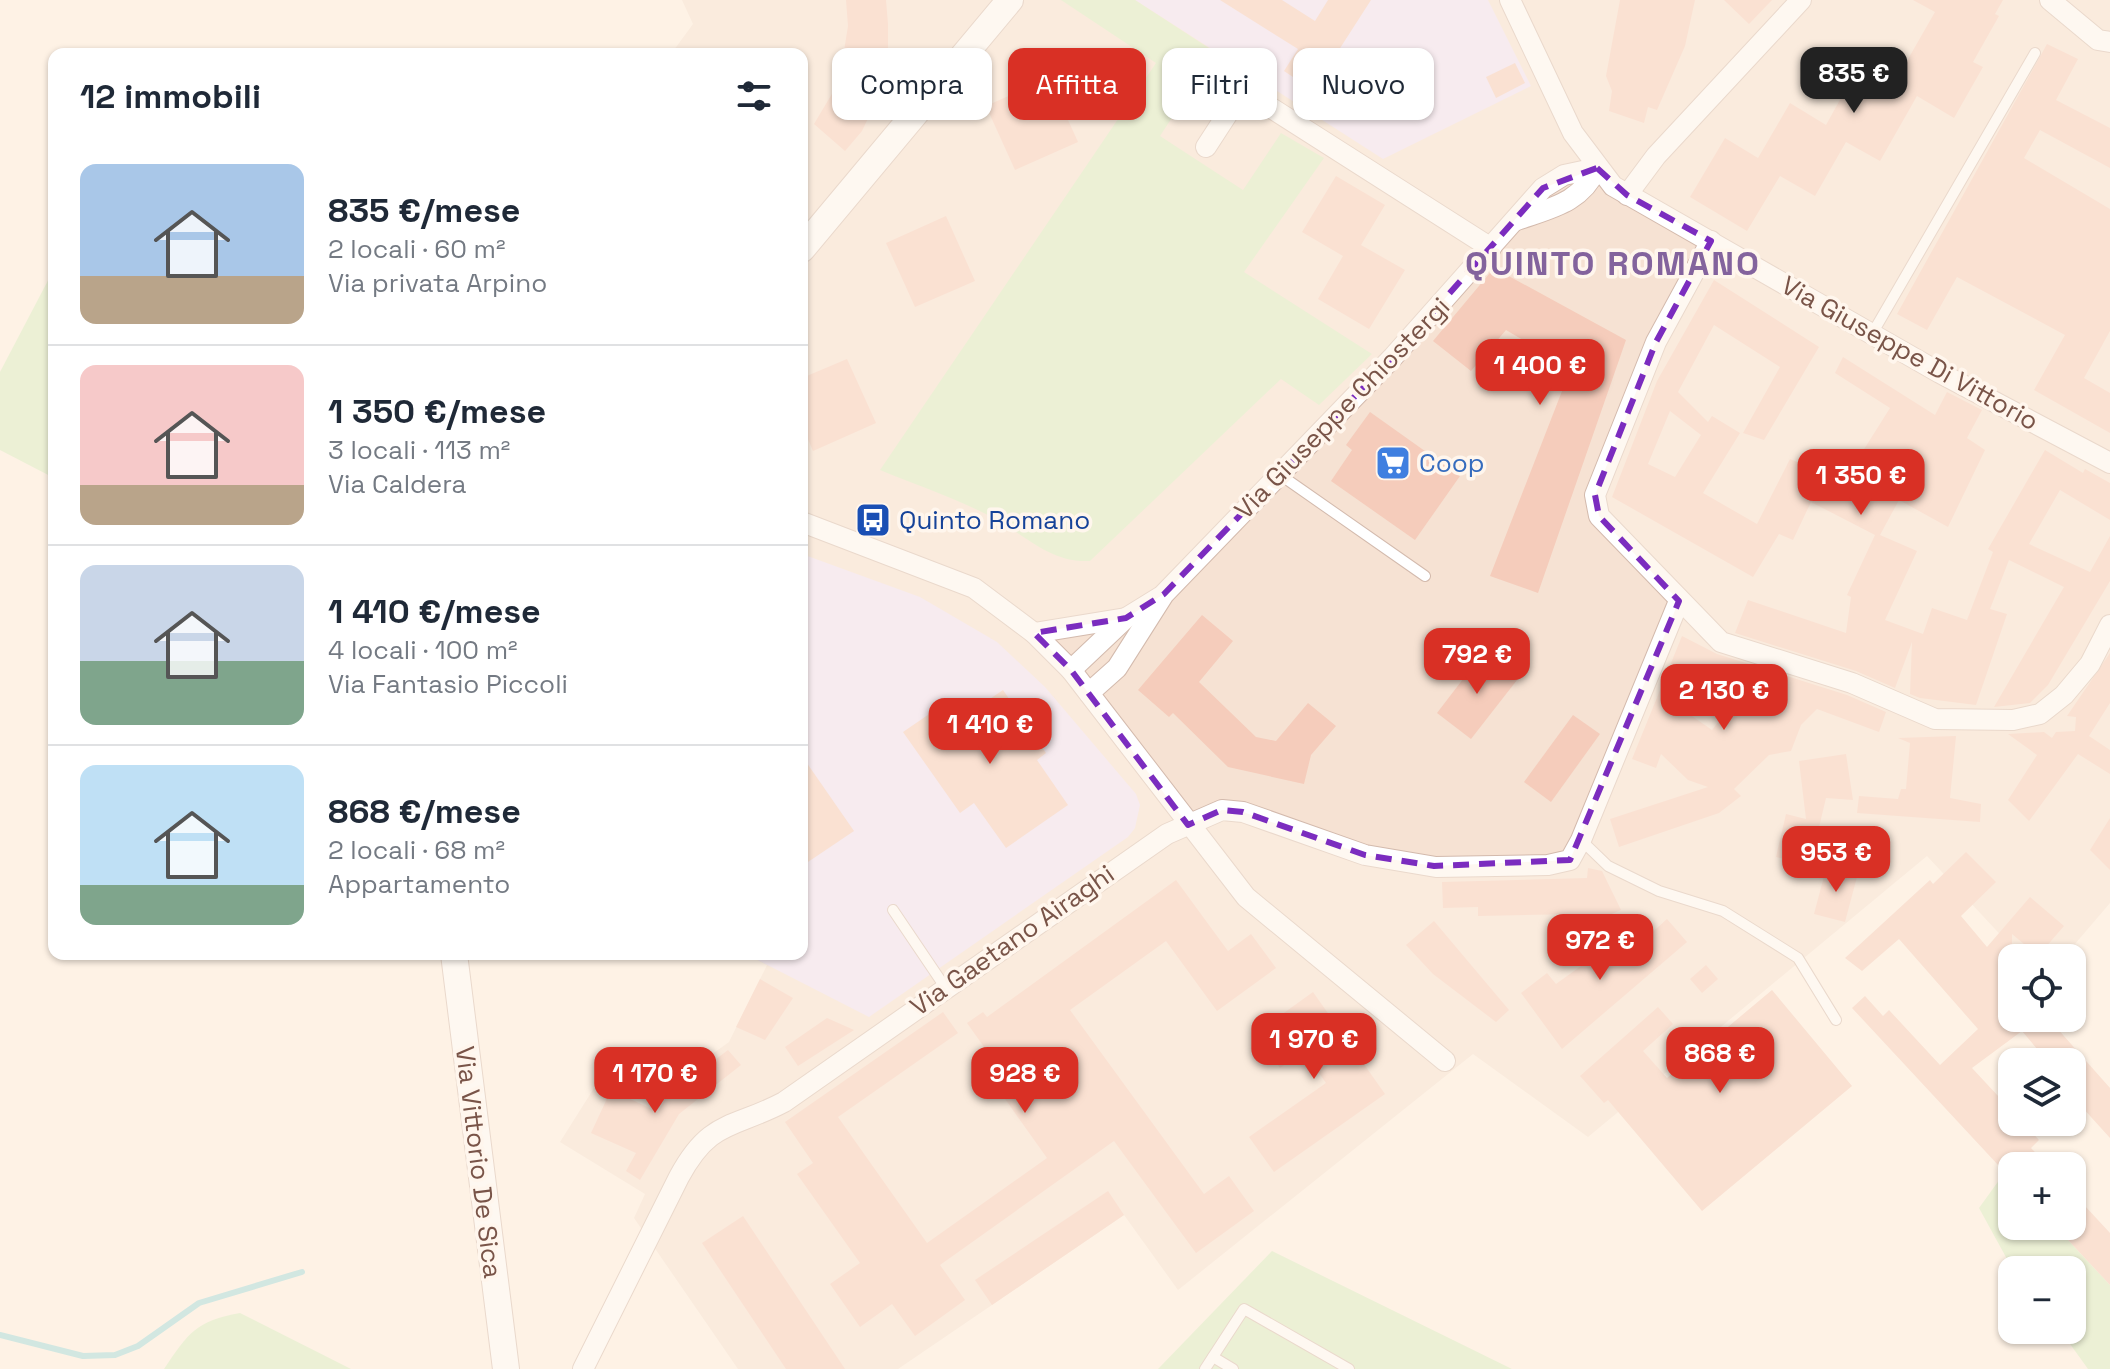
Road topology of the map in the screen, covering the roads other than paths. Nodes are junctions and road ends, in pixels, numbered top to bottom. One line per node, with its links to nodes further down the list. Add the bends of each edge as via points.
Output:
1 (1510, 0): 8 (street, Via Giuseppe Di Vittorio, via 1573,133)
2 (1801, 0): 9 (street, via 1658,153)
3 (2050, 0): 5 (street, via 2098,40)
4 (1002, 4): 11 (street)
5 (2110, 43)
6 (2035, 53): 13 (lane)
7 (1206, 147): 12 (street, via 1243,90)
8 (1597, 168): 9 (street, Via Giuseppe Di Vittorio); 12 (street, Via Giuseppe Chiostergi, via 1588,187 1517,220)
9 (1627, 195): 10 (street, Via Giuseppe Di Vittorio)
10 (1711, 241): 13 (street, Via Giuseppe Di Vittorio); 19 (street, via 1656,342 1595,495 1599,516)
11 (808, 242)
12 (1491, 248): 15 (street, Via Giuseppe Chiostergi)
13 (1872, 334): 14 (street, Via Giuseppe Di Vittorio)
14 (2110, 463)
15 (1279, 474): 17 (lane); 18 (street, Via Giuseppe Chiostergi)
16 (808, 524): 22 (street, via 974,588)
17 (1425, 576)
18 (1164, 594): 20 (street, Via Giuseppe Chiostergi); 24 (street, Via Giuseppe Chiostergi, via 1117,668)
19 (1679, 601): 21 (street, via 1713,636 1739,650 1852,683 1935,719 2013,720 2040,714 2090,664); 26 (street, Via Gaetano Airaghi)
20 (1126, 618): 22 (street, Via Giuseppe Chiostergi); 23 (street, Via Giuseppe Chiostergi)
21 (2110, 625)
22 (1034, 633): 23 (street)
23 (1071, 670): 24 (street)
24 (1089, 693): 25 (street)
25 (1188, 825): 26 (street, Via Gaetano Airaghi, via 1222,810 1243,812 1365,855 1436,867 1551,865 1570,860); 29 (street, Via Gaetano Airaghi, via 1143,849); 31 (street, via 1246,897)
26 (1581, 840): 30 (lane, via 1608,866 1659,891 1723,911 1798,958)
27 (893, 910): 29 (lane)
28 (455, 960): 33 (street, Via Vittorio De Sica)
29 (945, 987): 34 (street, Via Gaetano Airaghi, via 784,1102 708,1136 685,1166)
30 (1836, 1020)
31 (1445, 1061)
32 (1213, 1357): 35 (lane); 36 (lane); 37 (lane, via 1244,1309)
33 (506, 1369)
34 (583, 1369)
35 (1205, 1369)
36 (1233, 1369)
37 (1349, 1369)

